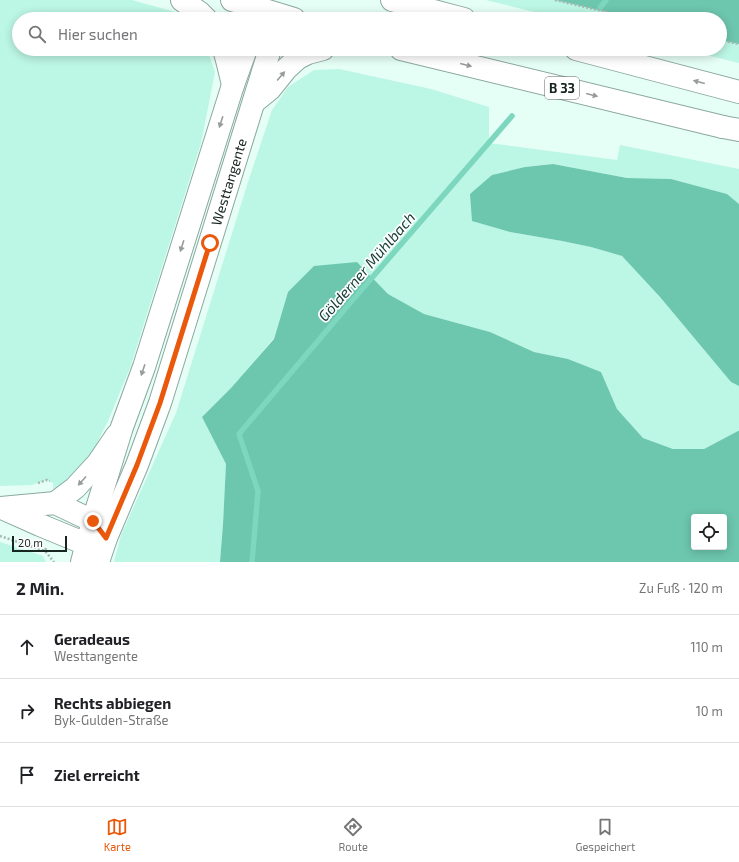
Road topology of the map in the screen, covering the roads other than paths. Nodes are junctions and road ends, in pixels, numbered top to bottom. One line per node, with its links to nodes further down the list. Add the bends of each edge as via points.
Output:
1 (182, 0): 5 (main road)
2 (232, 0): 4 (main road)
3 (392, 0): 7 (main road)
4 (259, 9): 6 (main road)
5 (199, 12)
6 (277, 12)
7 (437, 12)
8 (226, 56): 14 (main road)
9 (243, 56): 14 (main road, Westtangente)
10 (268, 56): 16 (main road, Westtangente)
11 (302, 56): 16 (main road, one-way to 11)
12 (430, 56): 17 (main road, B 33, one-way to 17)
13 (603, 56): 15 (main road, one-way to 13)
14 (233, 85): 18 (main road, Westtangente, one-way to 18, via 144,367)
15 (739, 92)
16 (253, 103): 21 (main road, Westtangente, via 160,403 137,465)
17 (731, 128)
18 (122, 427): 19 (main road, one-way to 19, via 98,463 75,488); 21 (main road, Westtangente)
19 (55, 503): 20 (main road); 21 (main road)
20 (1, 508): 21 (main road, via 40,525)
21 (92, 541): 22 (main road, Westtangente)
22 (98, 562)

